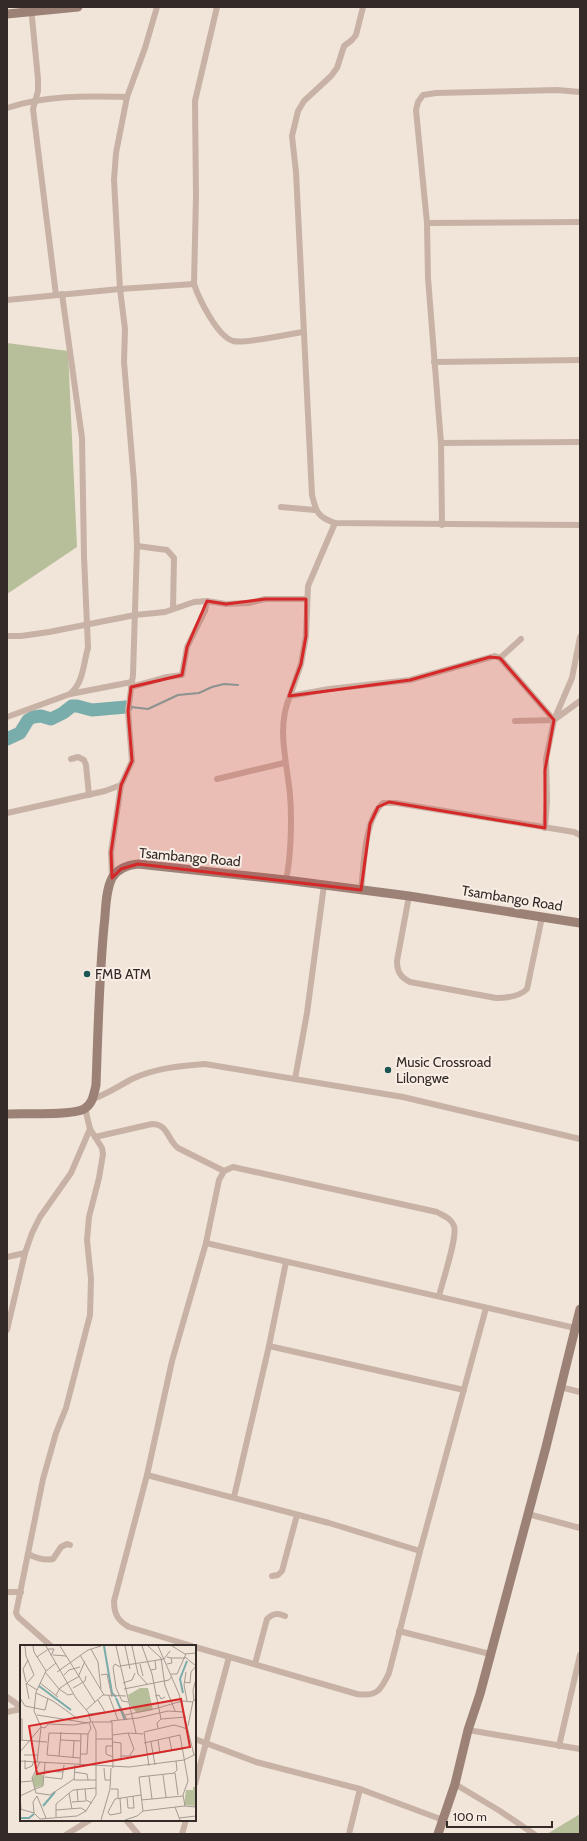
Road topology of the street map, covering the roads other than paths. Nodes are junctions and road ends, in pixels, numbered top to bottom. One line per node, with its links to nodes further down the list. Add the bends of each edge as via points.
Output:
1 (78, 7): 5 (street)
2 (157, 7): 8 (street, via 146,48)
3 (217, 7): 13 (street, via 195,101)
4 (363, 7): 17 (street, via 356,35 344,46 337,68 331,76 304,101 298,111 292,136)
5 (31, 10): 6 (street); 9 (street, via 38,79)
6 (7, 14)
7 (580, 92): 12 (street, via 556,90 423,95 416,110)
8 (127, 97): 9 (street, via 88,96); 14 (street, via 116,153 114,180)
9 (35, 100): 10 (street); 15 (street, via 33,109)
10 (7, 108)
11 (580, 222): 12 (street)
12 (427, 223): 19 (street)
13 (194, 284): 14 (street); 17 (street, via 214,324 228,339 239,341)
14 (120, 289): 15 (street); 27 (street, via 125,329 124,362)
15 (59, 295): 16 (street); 32 (street, via 82,438)
16 (7, 300)
17 (303, 332): 23 (street, via 312,495)
18 (580, 360): 19 (street)
19 (434, 362): 21 (street)
20 (580, 442): 21 (street)
21 (441, 443): 25 (street)
22 (281, 507): 23 (street)
23 (316, 510): 24 (street, via 327,520)
24 (335, 523): 25 (street); 28 (street, via 308,586)
25 (442, 525): 26 (street)
26 (580, 526)
27 (137, 546): 30 (street, via 167,550 174,558); 31 (street)
28 (306, 599): 29 (street, via 265,599 226,604); 39 (street, via 306,636 301,664)
29 (207, 601): 30 (street, via 194,602); 37 (street, via 205,611 187,647 182,675)
30 (173, 609): 31 (street)
31 (136, 615): 32 (street); 37 (street)
32 (87, 625): 33 (street); 38 (street, via 88,648 81,678 79,685)
33 (7, 636)
34 (580, 637): 42 (street, via 572,678)
35 (521, 639): 36 (street)
36 (500, 658): 39 (street, via 490,657 410,680 329,688); 42 (street)
37 (132, 684): 38 (street); 47 (street, via 128,711 132,762)
38 (70, 694): 41 (street)
39 (290, 696): 45 (street, via 284,715)
40 (580, 701): 42 (street)
41 (7, 717)
42 (554, 720): 43 (street); 50 (street, via 545,770)
43 (515, 721)
44 (71, 759): 48 (street, via 84,760)
45 (284, 763): 46 (street); 53 (street, via 290,804 290,861)
46 (217, 779)
47 (121, 785): 48 (street); 52 (street, via 111,852)
48 (89, 795): 49 (street)
49 (7, 813)
50 (545, 828): 51 (street); 55 (street, via 383,803 370,824)
51 (580, 835)
52 (112, 878): 53 (street, Tsambango Road, via 121,869 138,864); 60 (street, via 102,953 96,1085)
53 (286, 880): 54 (street, Tsambango Road)
54 (324, 885): 55 (street, Tsambango Road); 59 (street, via 307,1013)
55 (361, 890): 56 (street, Tsambango Road)
56 (409, 896): 57 (street, Tsambango Road); 57 (street, via 397,961 403,979 496,998 523,993 530,984)
57 (542, 917): 58 (street, Tsambango Road)
58 (580, 923)
59 (295, 1078): 60 (street, via 205,1064 178,1066 151,1072); 65 (street, via 403,1097)
60 (93, 1099): 61 (street)
61 (85, 1108): 62 (street, via 73,1112); 63 (street)
62 (7, 1114)
63 (90, 1129): 64 (street); 68 (street, via 71,1173 40,1217)
64 (95, 1137): 66 (street, via 159,1124 178,1148); 87 (street, via 103,1154 87,1240 91,1279 90,1315 66,1408 43,1479)
65 (580, 1138)
66 (224, 1171): 67 (street, via 219,1180); 71 (street, via 233,1167 437,1212 448,1218 454,1227 454,1238)
67 (206, 1243): 70 (street); 80 (street, via 172,1361)
68 (25, 1253): 69 (street); 75 (street)
69 (7, 1257)
70 (286, 1262): 71 (street); 76 (street)
71 (439, 1296): 72 (street)
72 (486, 1308): 74 (street); 78 (street)
73 (580, 1309): 74 (street)
74 (575, 1328): 77 (street)
75 (7, 1330)
76 (269, 1346): 78 (street); 81 (street)
77 (560, 1387): 79 (street); 82 (street)
78 (464, 1390): 86 (street)
79 (580, 1392)
80 (147, 1475): 81 (street); 94 (street, via 115,1593 114,1610 122,1623 129,1627)
81 (234, 1497): 83 (street)
82 (528, 1514): 84 (street); 96 (street)
83 (297, 1515): 86 (street); 88 (street, via 282,1571)
84 (580, 1528)
85 (70, 1545): 87 (street, via 61,1547 53,1559 47,1560)
86 (420, 1551): 92 (street)
87 (28, 1554): 90 (street)
88 (272, 1576)
89 (7, 1592): 90 (street)
90 (21, 1592): 93 (street, via 16,1615)
91 (286, 1616): 99 (street, via 278,1614 267,1619)
92 (399, 1631): 96 (street); 99 (street, via 389,1673 377,1693 357,1694)
93 (50, 1645)
94 (189, 1645)
95 (196, 1647): 98 (street)
96 (490, 1654): 104 (street)
97 (580, 1656): 107 (street)
98 (229, 1657): 99 (street); 106 (street)
99 (255, 1664)
100 (7, 1697): 101 (street)
101 (20, 1707)
102 (20, 1708): 103 (street)
103 (7, 1712)
104 (468, 1730): 107 (street); 110 (street)
105 (196, 1739): 106 (street)
106 (206, 1742): 109 (street); 111 (street, via 256,1762)
107 (559, 1746): 108 (street)
108 (580, 1749)
109 (196, 1780)
110 (455, 1784): 112 (street); 121 (street, via 500,1810)
111 (360, 1789): 112 (street); 119 (street)
112 (443, 1820): 120 (street)
113 (88, 1821): 116 (street)
114 (127, 1821): 117 (street)
115 (186, 1821): 118 (street)
116 (67, 1834)
117 (138, 1834)
118 (182, 1834)
119 (349, 1834)
120 (438, 1834)
121 (534, 1834)

